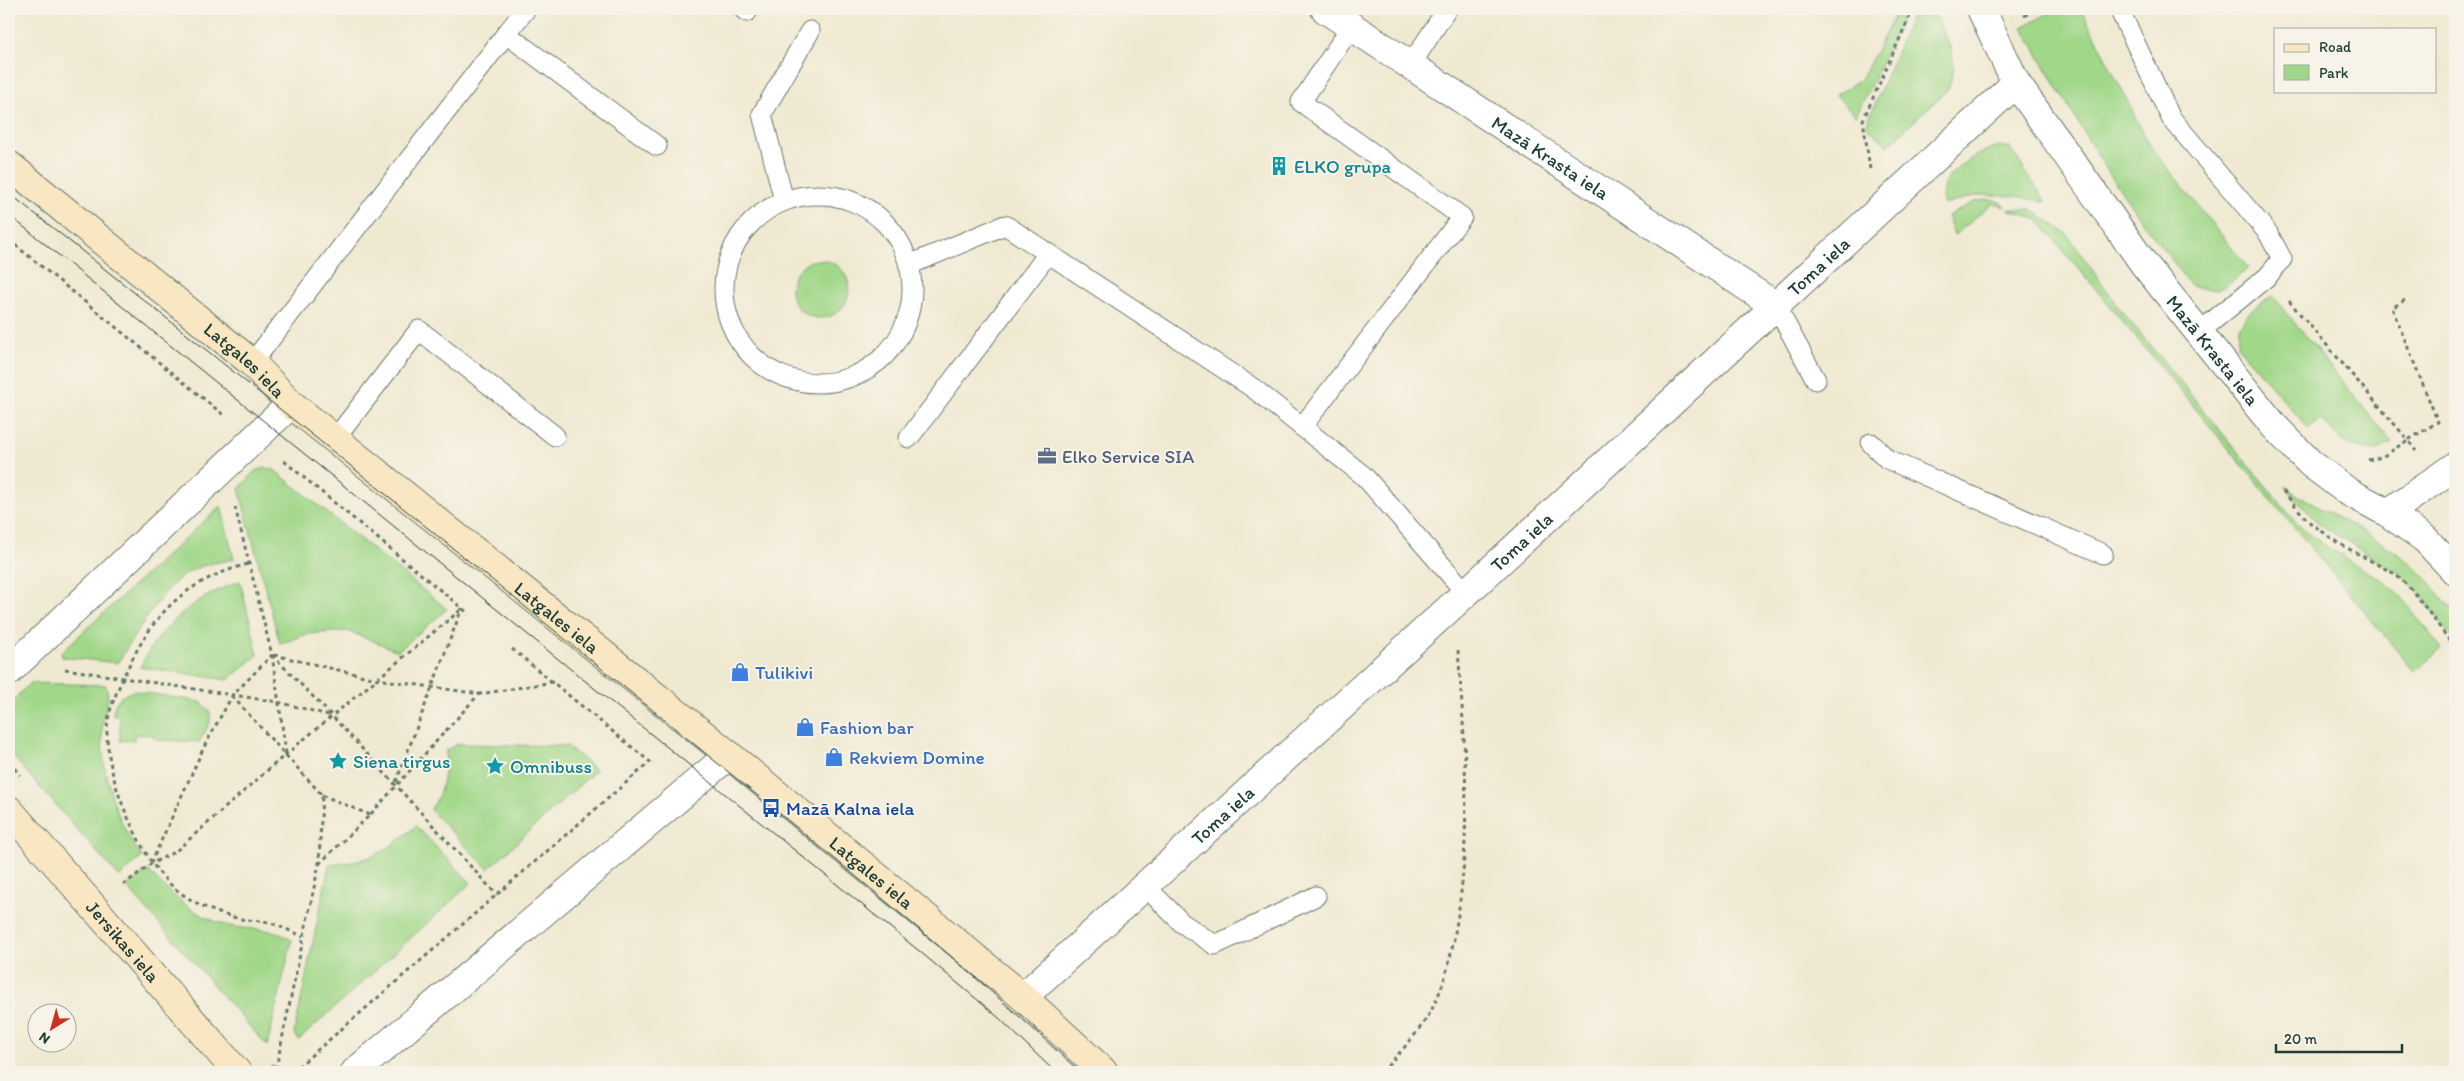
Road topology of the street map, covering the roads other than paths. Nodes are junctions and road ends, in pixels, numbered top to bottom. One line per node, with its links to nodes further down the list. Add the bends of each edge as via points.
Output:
1 (526, 9): 8 (lane)
2 (1325, 9): 6 (street, Mazā Krasta iela)
3 (1447, 9): 9 (lane)
4 (1981, 9): 10 (street, Mazā Krasta iela)
5 (2119, 9): 17 (lane, via 2171,118 2268,233 2282,259 2268,276)
6 (1351, 27): 9 (street, Mazā Krasta iela); 21 (lane, via 1301,102 1462,217)
7 (810, 31): 13 (lane, via 762,114)
8 (506, 34): 11 (lane); 18 (lane)
9 (1410, 66): 16 (street, Mazā Krasta iela)
10 (2016, 83): 16 (street, Toma iela); 17 (street, Mazā Krasta iela, via 2144,264)
11 (657, 146)
12 (9, 165): 18 (street, Latgales iela)
13 (784, 201): 15 (lane, via 816,194 847,199 876,214 897,237); 15 (lane, via 757,217 736,241 726,271 725,295 735,333 754,358 779,375 809,383 839,381 867,370 890,350 905,324 912,295)
14 (1048, 254): 15 (lane, via 1005,225); 21 (lane, via 1253,388); 23 (lane)
15 (909, 265)
16 (1776, 306): 19 (lane); 30 (street, Toma iela)
17 (2198, 333): 27 (street, Mazā Krasta iela, via 2274,426 2310,464 2347,491)
18 (252, 363): 20 (street, Latgales iela)
19 (1816, 380)
20 (291, 404): 24 (street, Latgales iela); 31 (street)
21 (1302, 427): 30 (lane, via 1364,476)
22 (555, 436): 24 (lane, via 419,330)
23 (908, 438)
24 (335, 439): 32 (street, Latgales iela)
25 (1871, 443): 28 (lane, via 1887,459)
26 (2455, 466): 27 (street)
27 (2388, 513): 29 (street, Mazā Krasta iela, via 2425,539)
28 (2103, 554)
29 (2455, 571)
30 (1466, 593): 34 (street, Toma iela)
31 (9, 671)
32 (729, 755): 36 (street, Latgales iela); 38 (street)
33 (9, 810): 37 (street, Jersikas iela)
34 (1144, 885): 35 (lane, via 1182,924 1215,945); 36 (street, Toma iela)
35 (1316, 896)
36 (1023, 997): 39 (street, Latgales iela)
37 (237, 1072)
38 (355, 1072)
39 (1104, 1072)

